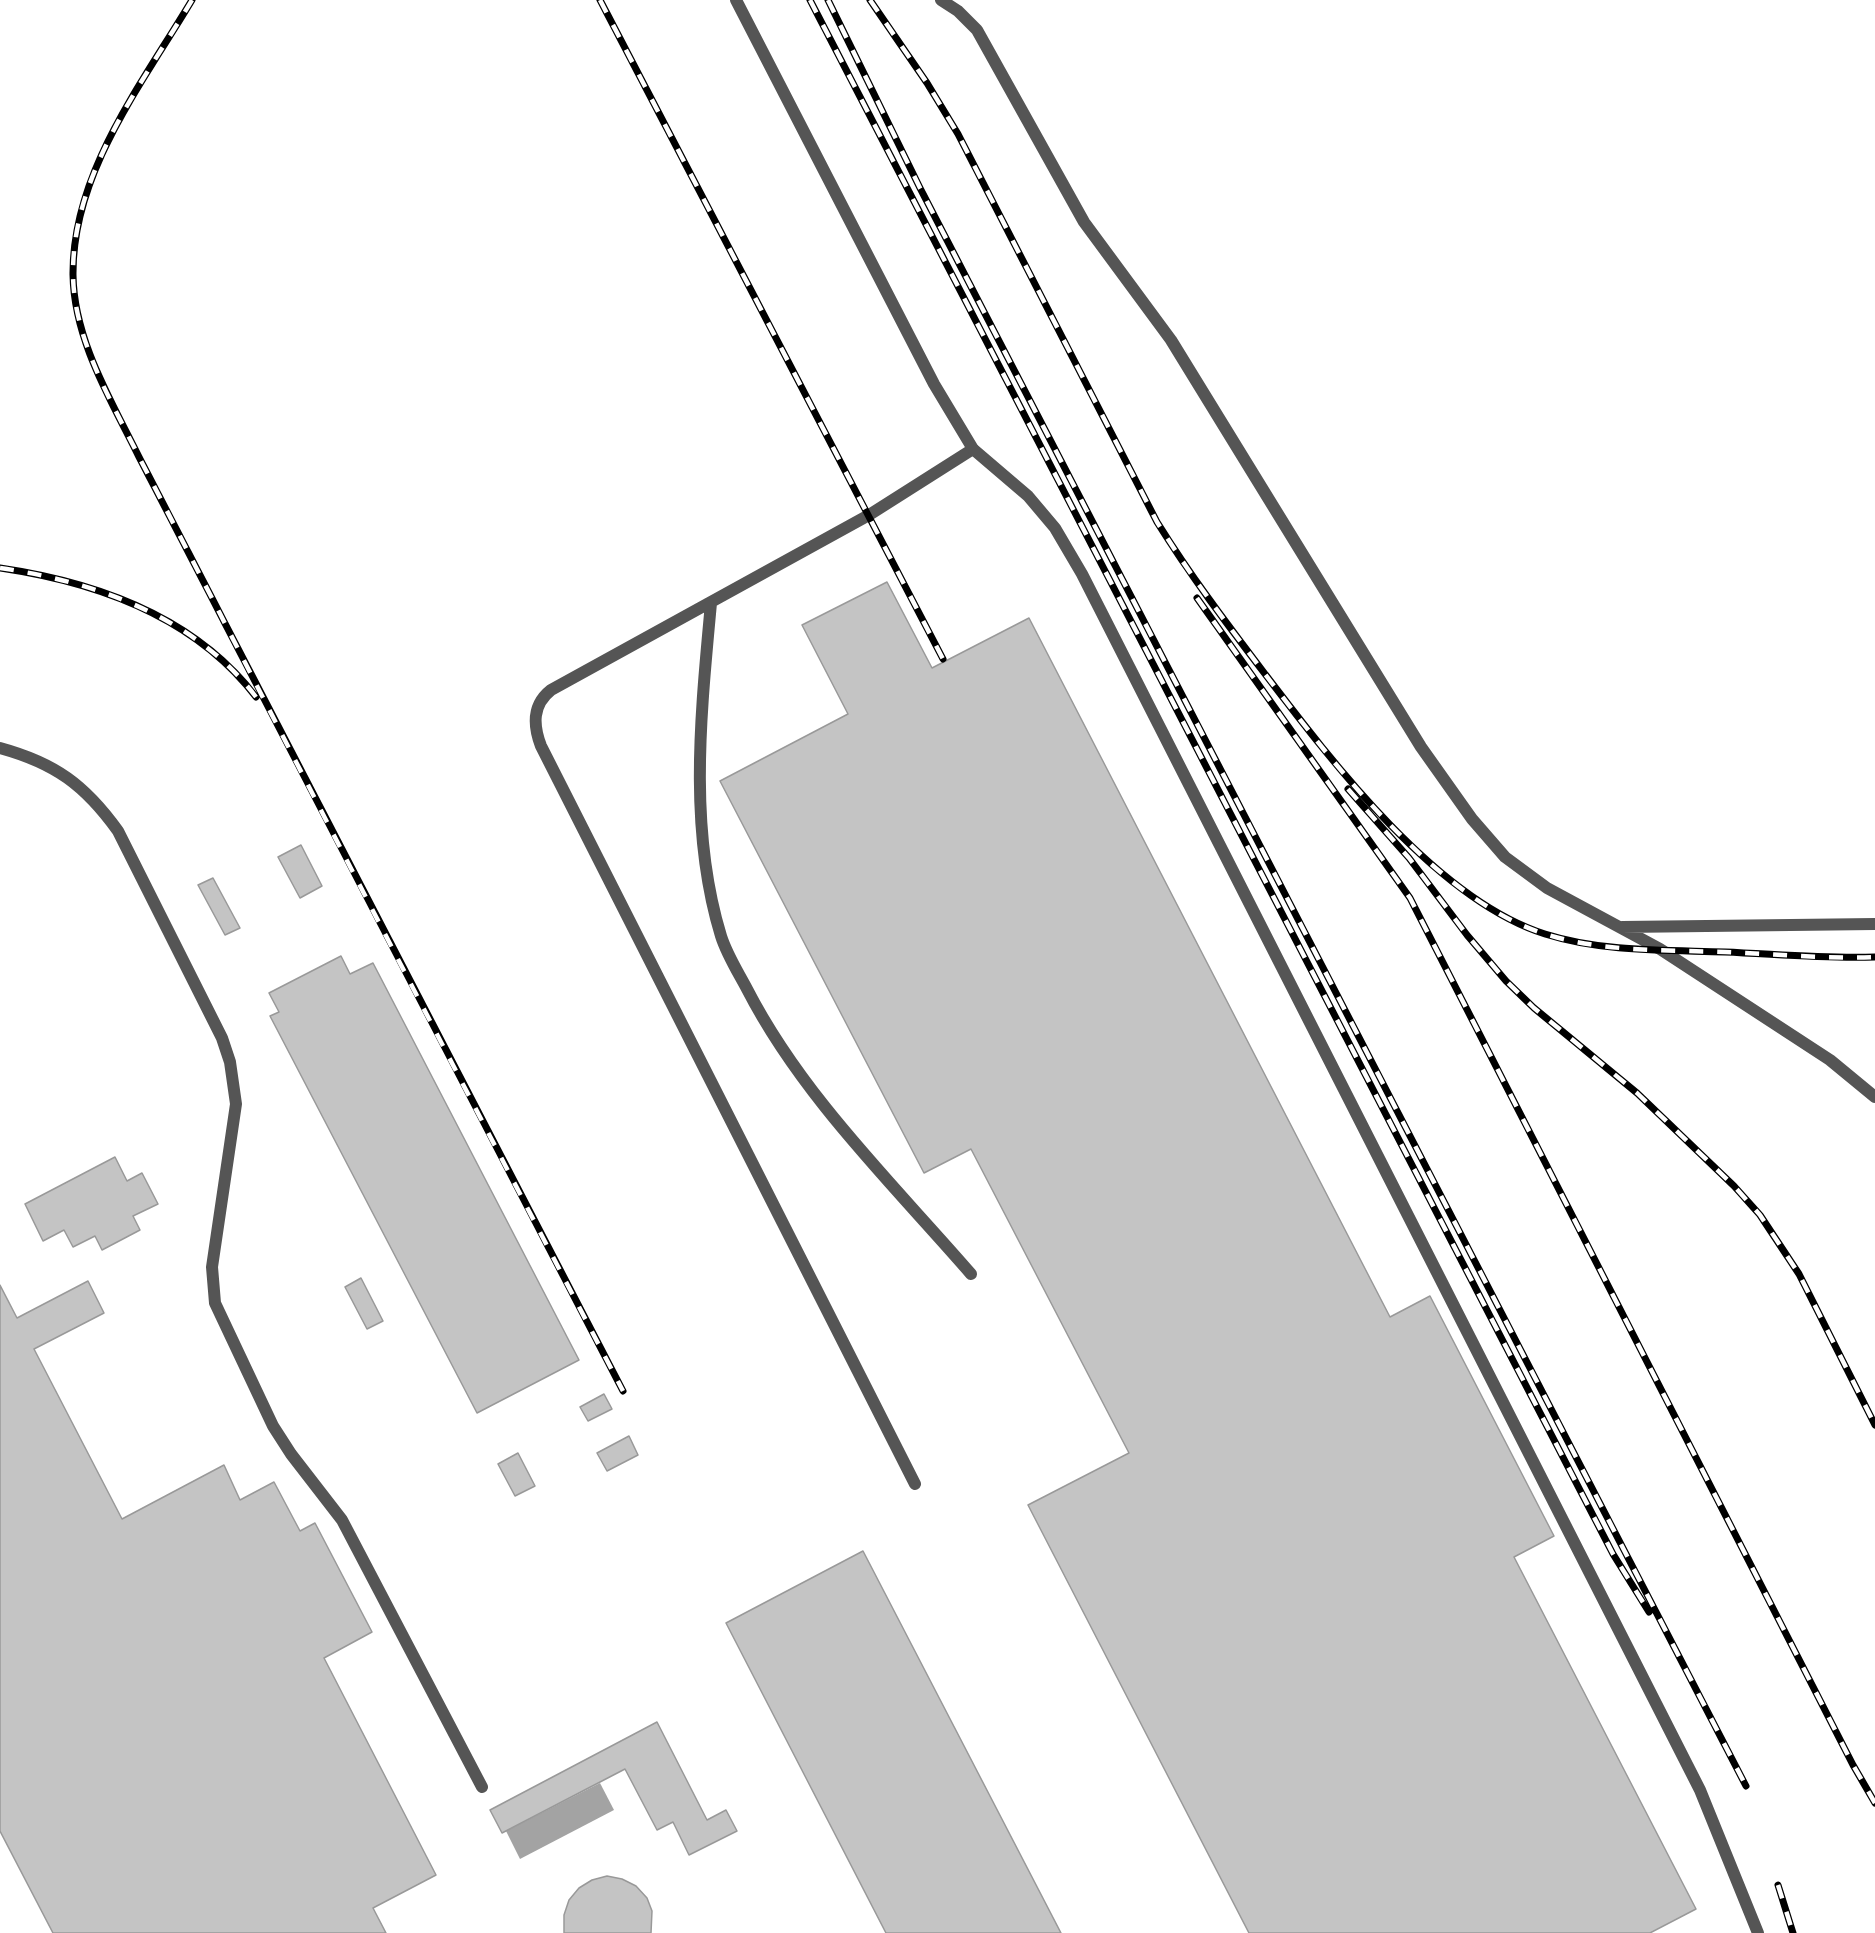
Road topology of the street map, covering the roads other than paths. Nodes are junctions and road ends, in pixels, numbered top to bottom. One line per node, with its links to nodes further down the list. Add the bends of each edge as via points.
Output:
1 (736, 0): 3 (street, via 934,384)
2 (940, 0): 7 (street, via 958,10 977,30 1084,222 1171,340 1421,747 1472,819 1505,857 1547,888)
3 (973, 449): 4 (street, via 869,515); 12 (street, via 1028,496 1055,528 1082,574 1700,1790)
4 (711, 603): 9 (street, via 699,796 712,903 722,939 779,1046); 10 (street, via 551,690 537,707 536,732)
5 (0, 748): 11 (street, via 50,765 97,801 118,831 222,1038 231,1062 236,1104 212,1267 215,1303 273,1426 342,1520)
6 (1875, 924): 7 (street)
7 (1620, 927): 8 (street, via 1830,1060)
8 (1875, 1097)
9 (971, 1274)
10 (915, 1484)
11 (482, 1787)
12 (1758, 1933)

